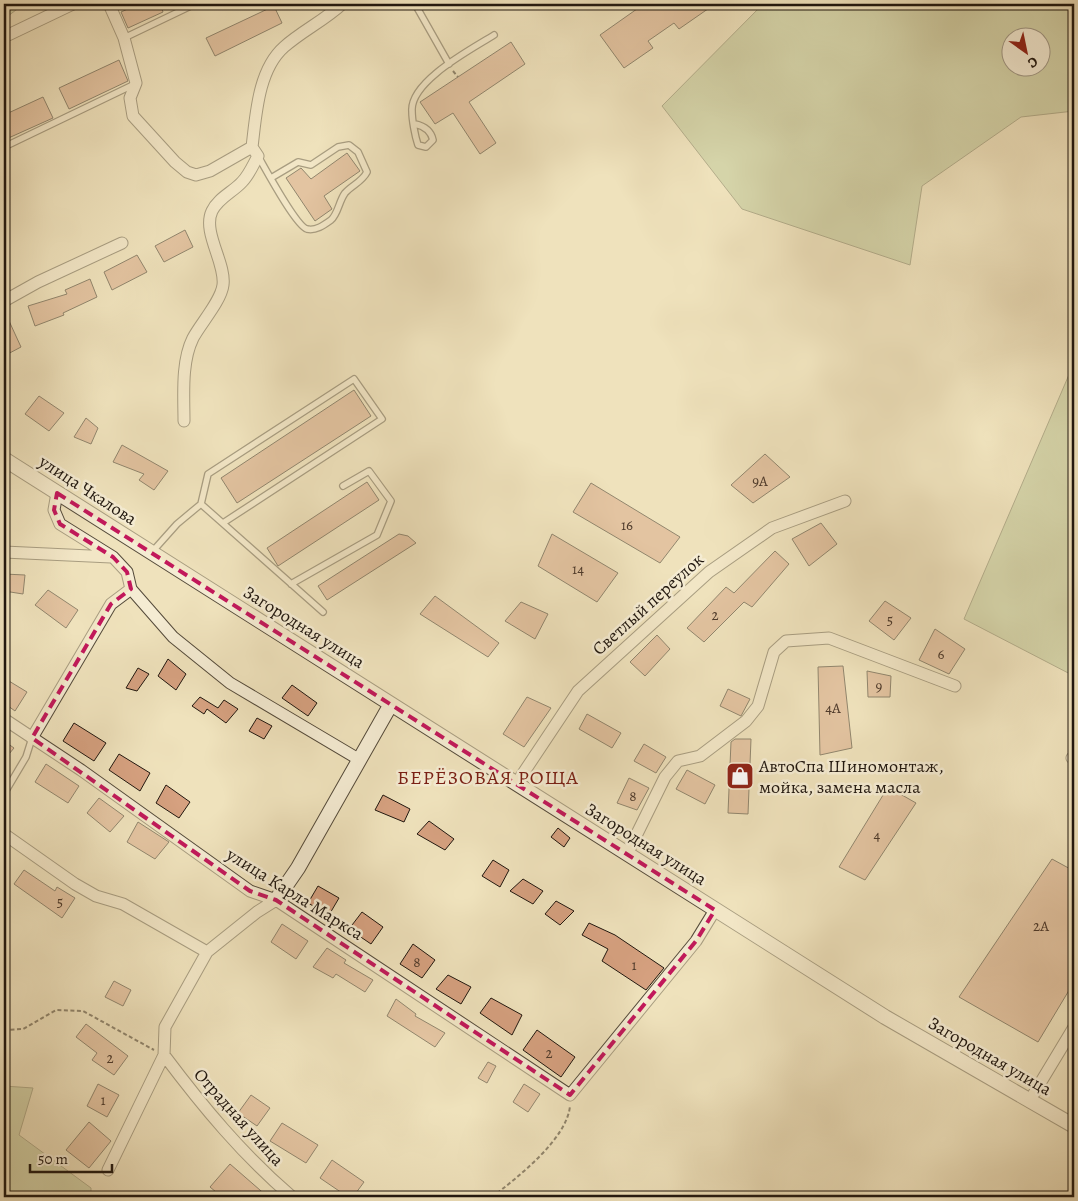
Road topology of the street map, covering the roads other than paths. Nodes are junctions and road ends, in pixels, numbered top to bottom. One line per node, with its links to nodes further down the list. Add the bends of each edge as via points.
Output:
1 (73, 4): 7 (street)
2 (109, 4): 8 (street)
3 (195, 4): 8 (lane)
4 (342, 4): 13 (street, via 283,48 270,62 257,114)
5 (415, 4): 9 (lane)
6 (494, 35): 9 (lane)
7 (4, 38)
8 (124, 38): 10 (street)
9 (449, 64): 11 (lane, via 423,85 415,98 411,110)
10 (136, 83): 12 (lane); 13 (street, via 130,98 134,116 187,172 196,175 210,171)
11 (415, 124)
12 (4, 147)
13 (255, 152): 14 (lane); 17 (street, via 241,183 212,211 210,225 223,286 192,340 185,381)
14 (271, 178): 14 (lane, via 298,222 306,229 318,228 333,218 345,194 367,172 358,152 349,145 338,147 311,165 298,162)
15 (122, 243): 16 (street)
16 (4, 301)
17 (184, 421)
18 (4, 459): 20 (street, улица Чкалова)
19 (343, 486): 27 (lane, via 369,470 391,501 377,534)
20 (58, 493): 25 (street, улица Чкалова); 26 (street, via 54,510 60,524)
21 (845, 501): 35 (street, Светлый переулок, via 772,528 709,572 578,691)
22 (201, 504): 23 (lane); 23 (lane, via 208,474 354,379 382,419); 25 (lane, via 177,524)
23 (223, 523): 27 (lane)
24 (4, 552): 26 (street)
25 (151, 554): 31 (street, Загородная улица)
26 (113, 557): 28 (street, via 127,572)
27 (292, 584): 29 (lane)
28 (131, 589): 33 (street, via 111,604); 34 (street, via 174,637 230,683)
29 (323, 612)
30 (956, 686): 38 (street, via 829,638 786,641 774,652 758,706 746,721 719,743 700,756 678,761 665,777)
31 (391, 704): 34 (street); 35 (street, Загородная улица)
32 (4, 719): 33 (street, улица Карла Маркса)
33 (32, 738): 36 (lane, via 26,756); 39 (street, улица Карла Маркса, via 250,891)
34 (360, 760): 39 (street)
35 (516, 784): 38 (street, Загородная улица)
36 (4, 794)
37 (4, 834): 41 (street, via 75,884 96,896 123,904)
38 (627, 854): 40 (street, Загородная улица)
39 (276, 900): 40 (street, улица Карла Маркса, via 570,1095 696,941); 41 (street)
40 (716, 910): 44 (street, Загородная улица, via 885,1016)
41 (207, 952): 43 (street, via 165,1027)
42 (1074, 1027): 44 (street)
43 (164, 1055): 46 (street); 47 (street, Отрадная улица, via 204,1109 258,1168)
44 (1030, 1100): 45 (street, Загородная улица)
45 (1074, 1126)
46 (108, 1170)
47 (292, 1197)

